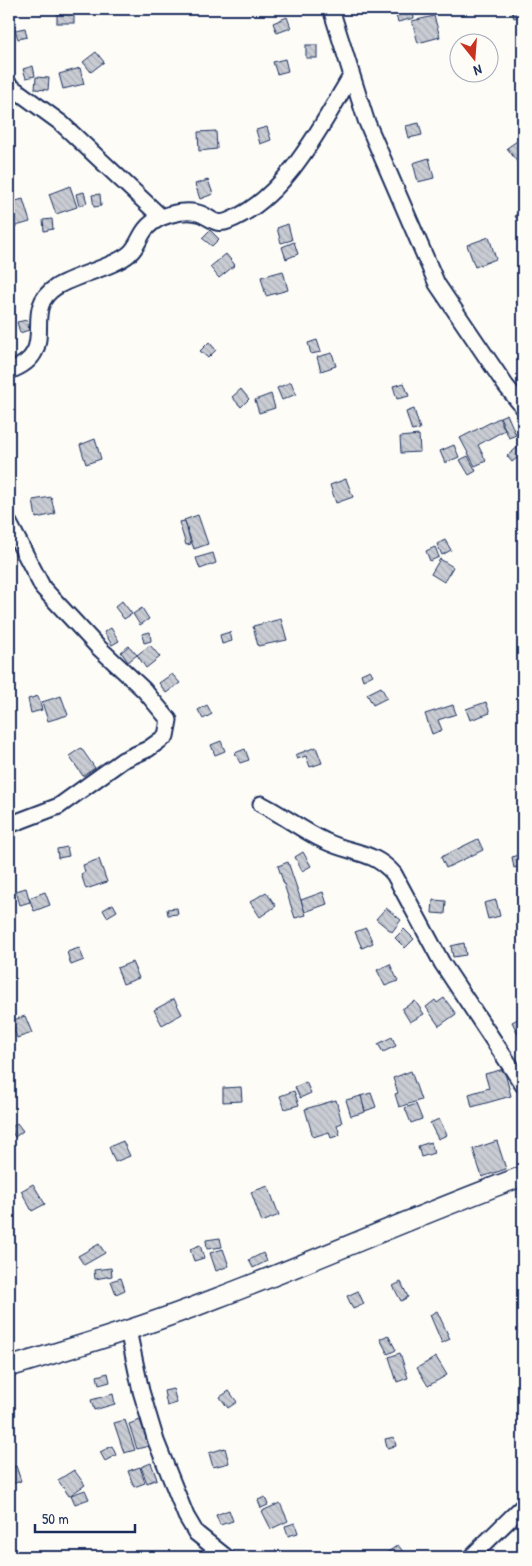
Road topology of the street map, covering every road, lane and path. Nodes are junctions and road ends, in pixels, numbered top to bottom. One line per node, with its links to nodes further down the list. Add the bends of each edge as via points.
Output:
1 (331, 9): 2 (street)
2 (351, 76): 4 (street, via 319,131 285,179 256,204 228,221 218,223 188,211); 6 (street, via 366,120 437,284)
3 (9, 85): 4 (street, via 61,123)
4 (161, 217): 5 (street, via 147,226 129,254 73,278 42,300 38,344 29,361)
5 (9, 371)
6 (523, 407)
7 (9, 523): 9 (street, via 43,588 144,690 169,720 166,736 148,749 123,760 59,806)
8 (261, 804): 10 (street, via 324,841 384,862 394,874 442,963)
9 (9, 825)
10 (523, 1086)
11 (523, 1176): 12 (main road, via 425,1212 242,1289)
12 (128, 1330): 13 (main road); 15 (street, via 156,1441 186,1516 196,1533)
13 (9, 1367)
14 (523, 1506): 16 (street)
15 (226, 1557)
16 (471, 1557)

